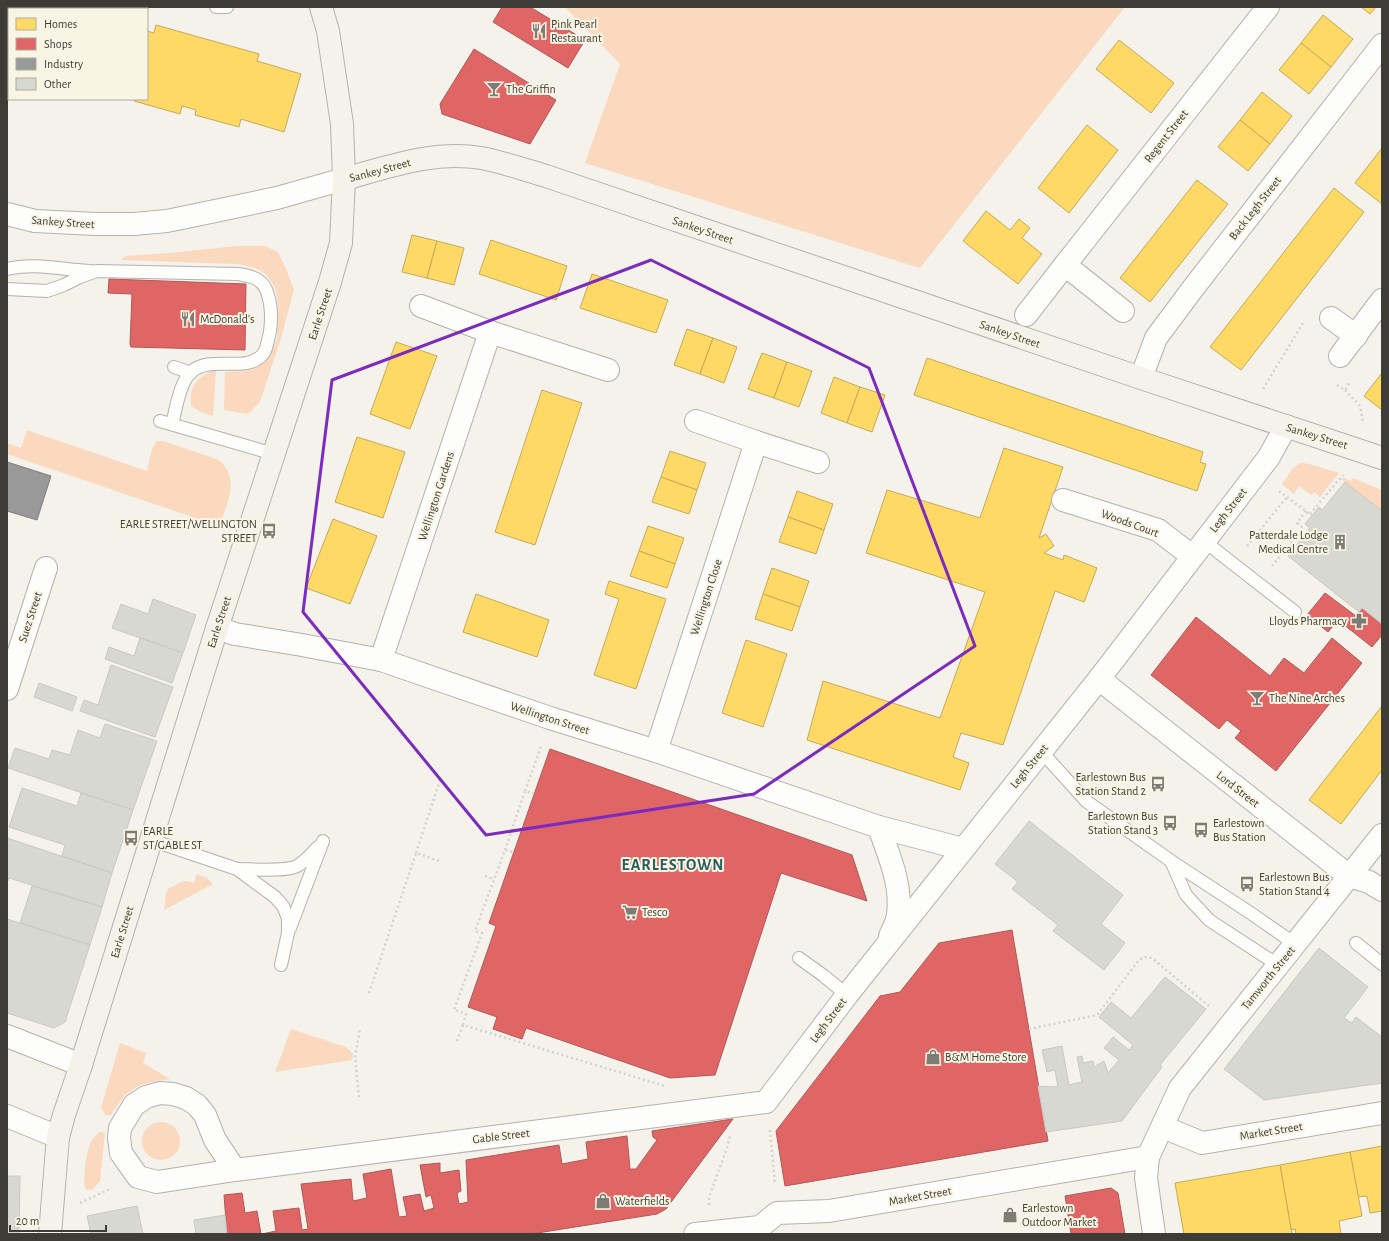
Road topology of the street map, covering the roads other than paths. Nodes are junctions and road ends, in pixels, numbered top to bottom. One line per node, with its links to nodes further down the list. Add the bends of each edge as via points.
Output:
1 (216, 7): 2 (lane)
2 (227, 7)
3 (320, 7): 6 (street, Earle Street, via 328,31 342,124)
4 (1268, 7): 8 (street, Regent Street)
5 (1382, 45): 23 (street, Back Legh Street, via 1156,338)
6 (344, 179): 7 (street, Sankey Street, via 277,198 167,221 96,224 35,221); 23 (street, Sankey Street, via 431,157 458,156 502,163); 29 (street, Earle Street, via 341,243)
7 (7, 214)
8 (1065, 265): 14 (street); 15 (street, Regent Street)
9 (7, 270): 10 (lane, via 15,267 36,267)
10 (97, 272): 11 (lane, via 47,291); 22 (lane, via 238,274 259,280 267,288 271,331 264,354 244,363 202,365)
11 (7, 289)
12 (1382, 300): 18 (street)
13 (421, 306): 17 (street)
14 (1123, 310)
15 (1026, 315)
16 (1331, 318): 18 (street)
17 (490, 332): 21 (street); 37 (street, Wellington Gardens)
18 (1356, 336): 19 (street)
19 (1340, 356)
20 (174, 367): 22 (lane)
21 (608, 370)
22 (190, 373): 26 (lane, via 183,383)
23 (1141, 378): 27 (street, Sankey Street)
24 (696, 420): 28 (street)
25 (160, 421): 26 (lane)
26 (172, 424): 29 (lane)
27 (1286, 426): 30 (street, Sankey Street); 33 (street, Legh Street, via 1273,452)
28 (756, 442): 31 (street); 40 (street, Wellington Close)
29 (274, 454): 36 (street, Earle Street)
30 (1382, 458)
31 (818, 462)
32 (1063, 500): 33 (street, Woods Court, via 1158,530)
33 (1198, 548): 35 (lane, via 1233,564); 38 (street, Legh Street)
34 (46, 568): 39 (street, Suez Street)
35 (1295, 612)
36 (217, 628): 37 (street, Wellington Street, via 236,634); 44 (street, Earle Street)
37 (381, 660): 40 (street, Wellington Street)
38 (1099, 679): 41 (street, Legh Street); 48 (street, Lord Street)
39 (7, 689)
40 (656, 751): 42 (street, Wellington Street)
41 (1041, 751): 45 (street, Legh Street); 46 (lane, via 1086,801)
42 (879, 827): 45 (street, Wellington Street); 53 (street, via 896,874 898,891 898,916)
43 (1382, 835): 48 (street, Tamworth Street)
44 (151, 840): 47 (lane); 60 (street, Earle Street)
45 (963, 849): 53 (street, Legh Street)
46 (1170, 861): 52 (lane); 57 (lane, via 1186,895 1209,920)
47 (237, 869): 50 (lane, via 283,906 288,918); 50 (lane, via 295,867 307,859 323,841)
48 (1349, 876): 49 (street, Lord Street, via 1369,882); 52 (street, Tamworth Street)
49 (1382, 890)
50 (288, 933): 56 (lane)
51 (1356, 943): 55 (lane)
52 (1295, 944): 57 (street, Tamworth Street)
53 (886, 948): 58 (street, Legh Street)
54 (799, 958): 58 (lane)
55 (1382, 964)
56 (281, 965)
57 (1278, 965): 64 (street, Tamworth Street, via 1180,1088)
58 (847, 995): 61 (street, Legh Street)
59 (7, 1036): 60 (street)
60 (81, 1065): 65 (street, Earle Street)
61 (766, 1102): 67 (street, Gable Street)
62 (1382, 1113): 64 (street, Market Street, via 1202,1142)
63 (7, 1116): 65 (street)
64 (1163, 1127): 66 (street, Tamworth Street)
65 (58, 1137): 69 (street, Earle Street)
66 (1148, 1157): 68 (street, Market Street, via 829,1211 777,1213 760,1227); 70 (street, via 1146,1178)
67 (236, 1170): 67 (street, Gable Street, via 158,1182 138,1176 121,1153 120,1128 134,1106 146,1097 160,1093 188,1099 205,1115 215,1140)
68 (701, 1233)
69 (50, 1234)
70 (1154, 1234)

